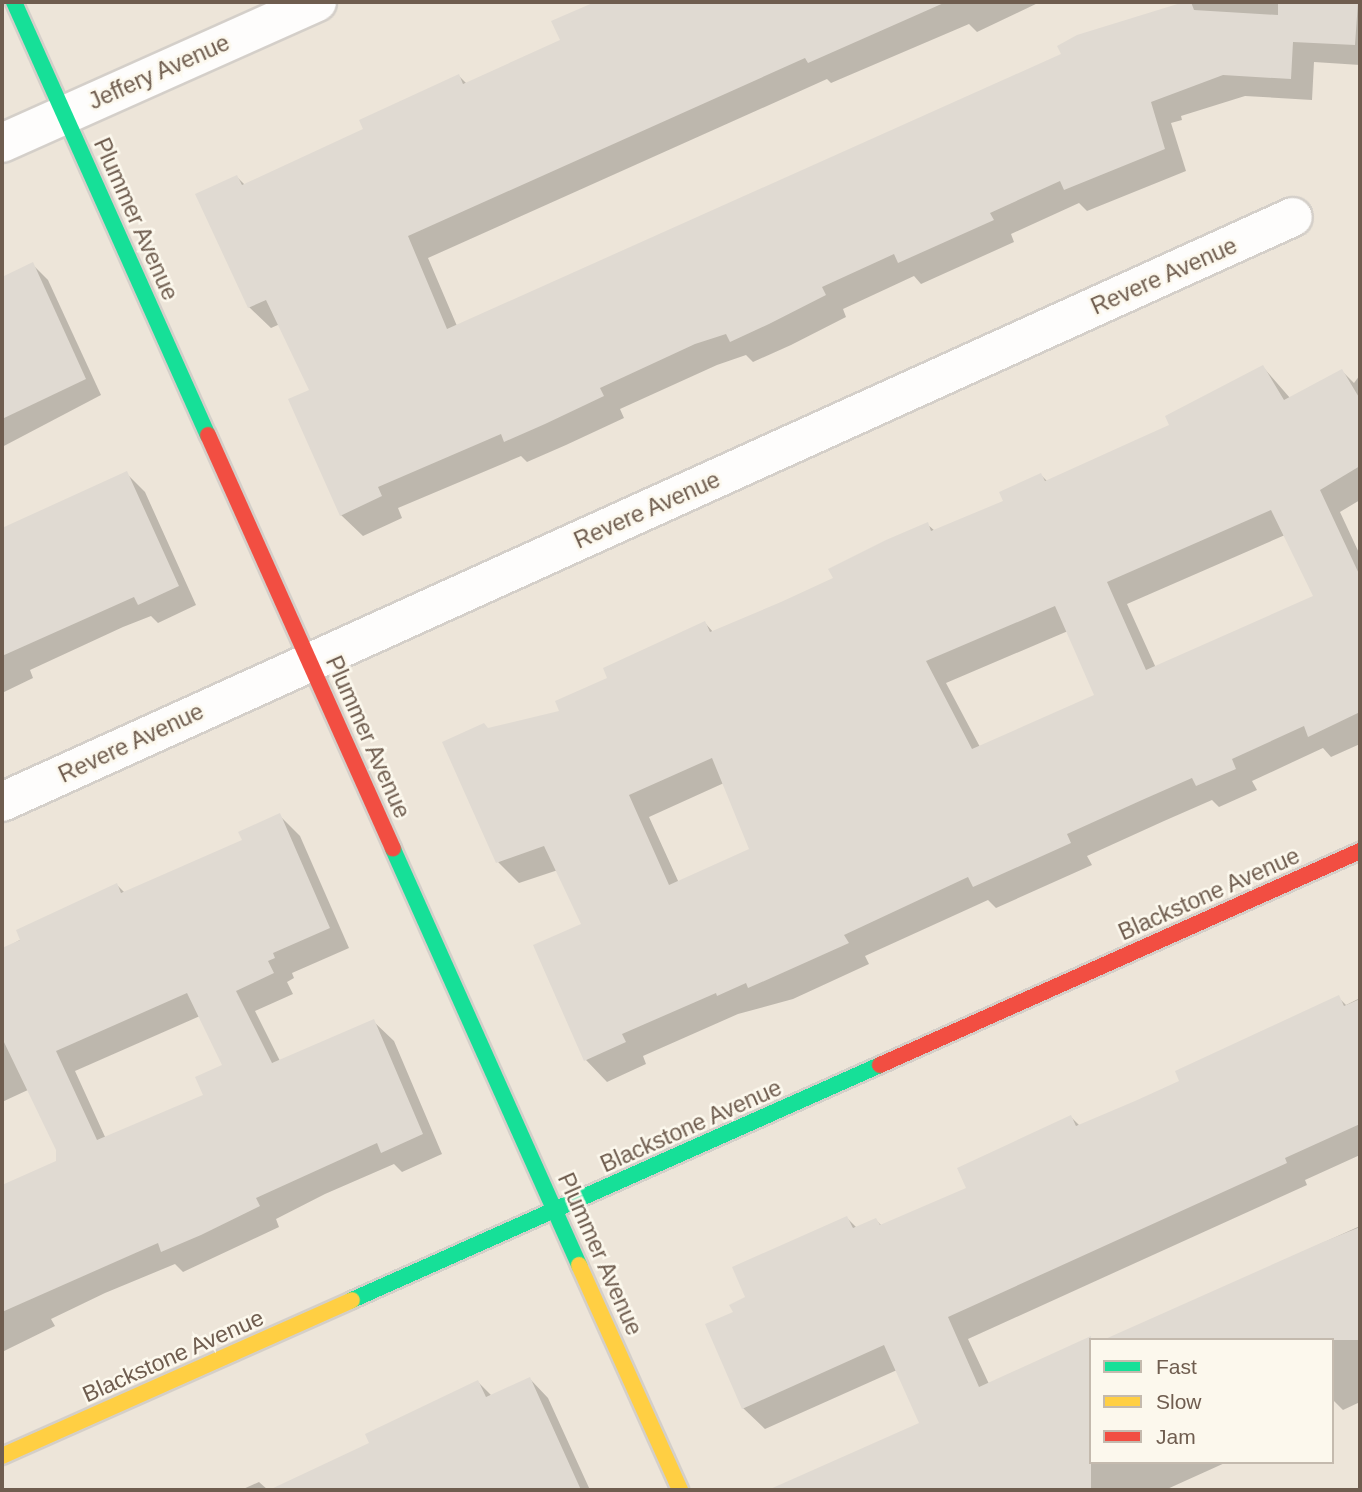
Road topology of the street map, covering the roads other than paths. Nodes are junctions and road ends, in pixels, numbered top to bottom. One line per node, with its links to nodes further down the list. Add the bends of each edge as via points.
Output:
1 (14, 2): 3 (street, Plummer Avenue)
2 (317, 2): 3 (street, Jeffery Avenue)
3 (64, 115): 4 (street, Jeffery Avenue); 6 (street, Plummer Avenue)
4 (2, 143)
5 (1293, 217): 6 (street, Revere Avenue)
6 (310, 662): 7 (street, Revere Avenue); 9 (street, Plummer Avenue)
7 (2, 802)
8 (1360, 851): 9 (street, Blackstone Avenue)
9 (556, 1211): 10 (street, Blackstone Avenue); 11 (street, Plummer Avenue)
10 (2, 1456)
11 (680, 1490)

